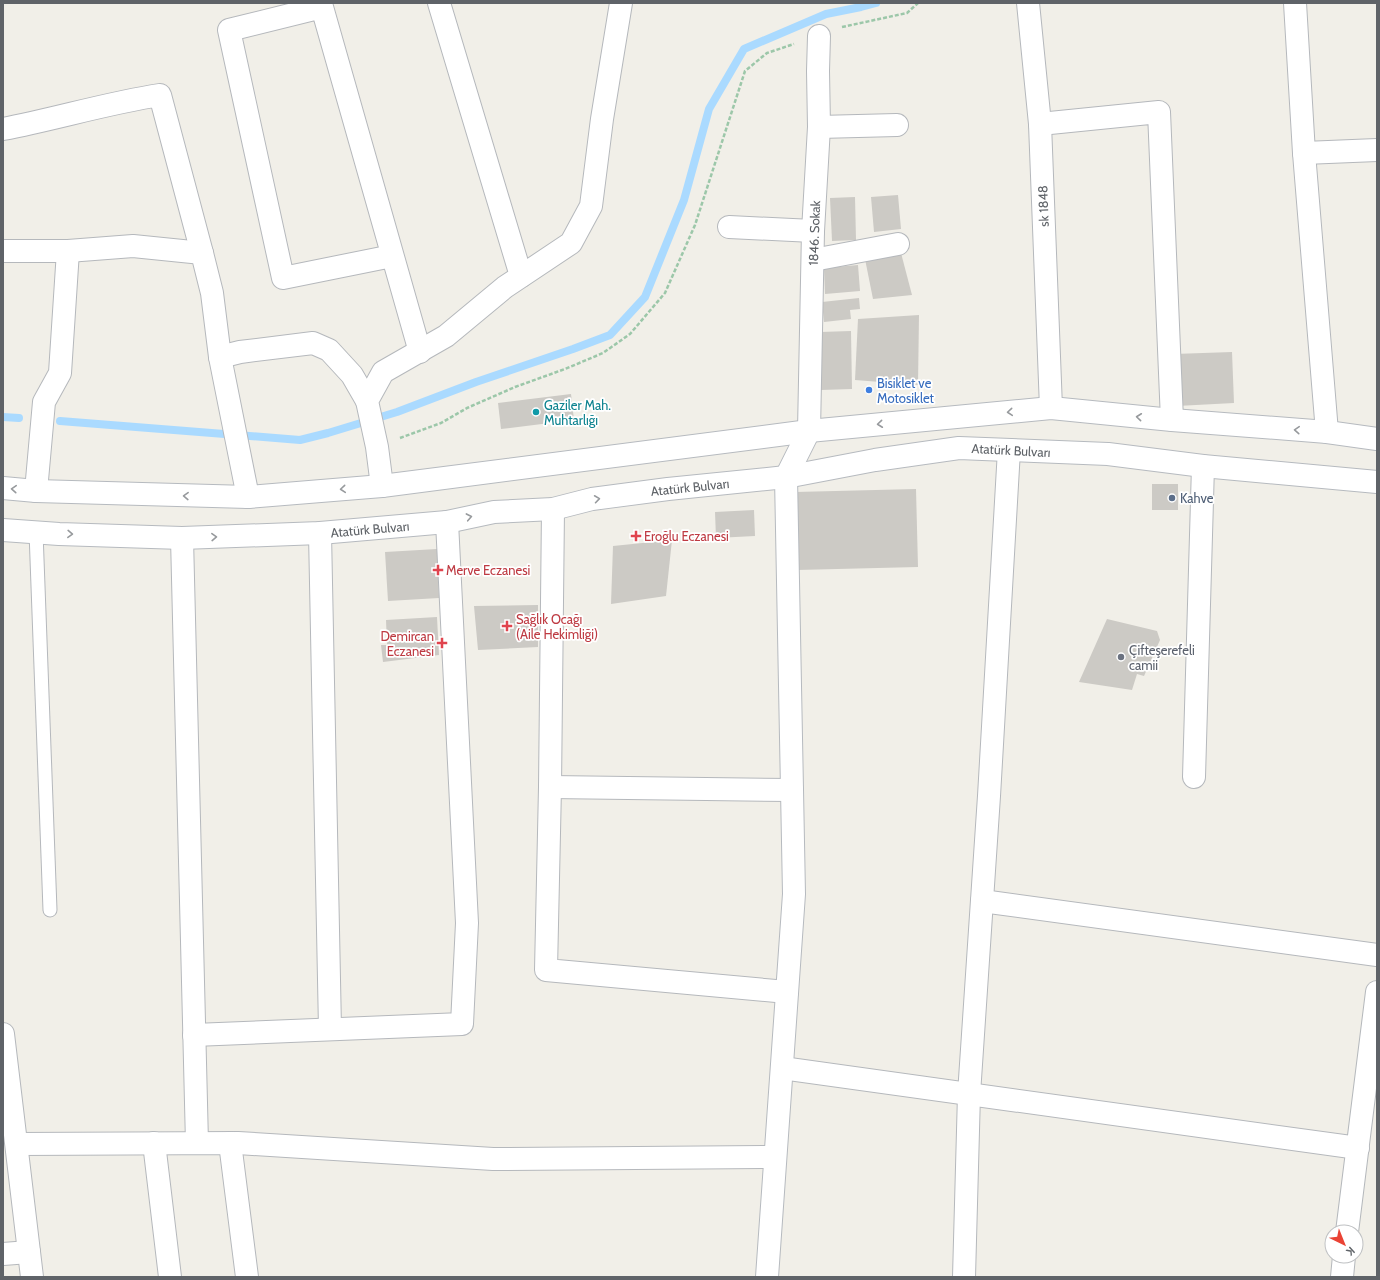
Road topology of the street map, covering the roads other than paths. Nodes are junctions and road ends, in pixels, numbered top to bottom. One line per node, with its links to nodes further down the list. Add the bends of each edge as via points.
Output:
1 (439, 3): 20 (street)
2 (621, 3): 20 (street, via 602,119 592,206 571,243)
3 (1028, 3): 6 (street, sk 1848)
4 (1295, 3): 11 (street)
5 (819, 36): 8 (street, 1846. Sokak)
6 (1040, 124): 24 (street, sk 1848); 25 (street, via 1159,112)
7 (897, 125): 8 (street)
8 (819, 127): 13 (street, 1846. Sokak)
9 (3, 129): 17 (street, via 127,100 160,96)
10 (1377, 150): 11 (street)
11 (1304, 153): 27 (street)
12 (729, 227): 13 (street)
13 (813, 231): 19 (street, 1846. Sokak)
14 (898, 244): 19 (street)
15 (3, 251): 16 (street)
16 (68, 251): 17 (street, via 133,246); 35 (street, via 60,374 44,402)
17 (202, 253): 22 (street, via 212,293)
18 (392, 256): 18 (street, via 322,6 229,30 284,278); 21 (street)
19 (813, 260): 26 (street, 1846. Sokak)
20 (521, 276): 21 (street, via 446,336)
21 (420, 352): 23 (street, via 383,372)
22 (220, 357): 23 (street, via 313,343 329,350 352,375); 36 (street)
23 (367, 404): 33 (street)
24 (1051, 408): 25 (street, one-way to 24); 26 (street, one-way to 26)
25 (1172, 420): 27 (street, one-way to 25)
26 (809, 431): 31 (street); 33 (street)
27 (1327, 432): 28 (street)
28 (1377, 439)
29 (1009, 450): 30 (street, Atatürk Bulvarı, via 1108,454); 31 (street, Atatürk Bulvarı, via 960,448 875,460); 46 (street)
30 (1203, 466): 32 (street, Atatürk Bulvarı); 43 (street)
31 (786, 477): 37 (street, Atatürk Bulvarı, one-way to 31, via 592,499); 45 (street)
32 (1377, 482)
33 (382, 486): 36 (street, one-way to 36)
34 (3, 488): 35 (street, one-way to 34)
35 (36, 491): 36 (street, one-way to 35)
36 (248, 497)
37 (553, 509): 38 (street, Atatürk Bulvarı, one-way to 37, via 494,512); 44 (street)
38 (447, 522): 41 (street, Atatürk Bulvarı); 51 (street, via 467,923 462,1024)
39 (3, 530): 40 (street, Atatürk Bulvarı)
40 (36, 532): 42 (street, Atatürk Bulvarı, one-way to 42); 47 (lane)
41 (320, 533): 42 (street, Atatürk Bulvarı, one-way to 41); 51 (street)
42 (182, 538): 53 (street)
43 (1194, 777)
44 (550, 787): 45 (street); 49 (street, via 546,970)
45 (792, 790): 49 (street, via 794,894)
46 (982, 901): 48 (street); 56 (street)
47 (50, 910)
48 (1377, 955)
49 (787, 992): 54 (street)
50 (1377, 992): 55 (street)
51 (330, 1029): 53 (street)
52 (3, 1034): 60 (street)
53 (194, 1035): 58 (street)
54 (782, 1068): 56 (street); 62 (street)
55 (1372, 1076): 61 (street)
56 (969, 1094): 61 (street); 71 (street)
57 (154, 1143): 58 (street); 60 (street); 68 (street)
58 (197, 1143): 59 (street)
59 (230, 1143): 62 (street, via 494,1160); 69 (street)
60 (17, 1144): 64 (street)
61 (1358, 1148): 63 (street)
62 (775, 1157): 70 (street)
63 (1348, 1224)
64 (29, 1252): 65 (street); 67 (street)
65 (3, 1254)
66 (1343, 1264): 72 (street)
67 (32, 1277)
68 (170, 1277)
69 (247, 1277)
70 (767, 1277)
71 (964, 1277)
72 (1342, 1277)

